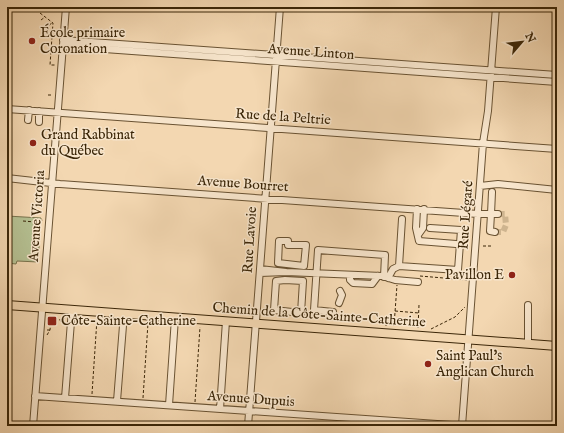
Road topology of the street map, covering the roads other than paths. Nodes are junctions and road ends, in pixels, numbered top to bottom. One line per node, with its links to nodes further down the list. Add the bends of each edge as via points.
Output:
1 (66, 7): 4 (street, Avenue Victoria)
2 (280, 7): 5 (street, Rue Lavoie)
3 (496, 7): 6 (street, Rue Légaré)
4 (63, 43): 5 (street, Avenue Linton); 13 (street, Avenue Victoria)
5 (276, 58): 6 (street, Avenue Linton); 8 (street, Avenue Linton); 16 (street, Rue Lavoie)
6 (491, 70): 7 (street, Avenue Linton); 8 (street, Rue Légaré)
7 (557, 75)
8 (490, 78): 9 (street, Avenue Linton); 17 (street, Rue Légaré)
9 (557, 82)
10 (7, 109): 11 (street, Rue de la Peltrie)
11 (29, 110): 12 (street, Rue de la Peltrie); 14 (street)
12 (40, 111): 13 (street, Rue de la Peltrie); 15 (street)
13 (58, 113): 16 (street, Rue de la Peltrie); 20 (street, Avenue Victoria)
14 (28, 120)
15 (39, 122)
16 (271, 128): 17 (street, Rue de la Peltrie); 24 (street, Rue Lavoie)
17 (483, 143): 18 (street, Rue de la Peltrie); 21 (street, Rue Légaré)
18 (557, 149)
19 (7, 178): 20 (street, Avenue Bourret)
20 (52, 182): 24 (street, Avenue Bourret); 42 (street, Avenue Victoria)
21 (480, 186): 22 (street, via 498,184); 26 (street, Rue Légaré)
22 (557, 190)
23 (492, 192): 27 (street)
24 (265, 198): 25 (street, Avenue Bourret); 34 (street, Rue Lavoie)
25 (419, 209): 26 (street, Avenue Bourret); 31 (street, via 416,228 418,240)
26 (478, 214): 27 (street, Avenue Bourret); 49 (street, Rue Légaré)
27 (494, 214): 30 (street, via 490,231)
28 (402, 219): 33 (street)
29 (430, 228): 33 (street, via 461,230 458,270)
30 (495, 232)
31 (456, 244)
32 (286, 265): 32 (street, via 304,266 306,245 288,246 288,241 279,241 278,263); 35 (street)
33 (399, 266): 37 (street)
34 (260, 271): 35 (street); 48 (street, Rue Lavoie)
35 (286, 272): 36 (street); 39 (street)
36 (317, 273): 37 (street); 37 (street, via 318,250 385,255); 44 (street, via 314,310)
37 (385, 277): 38 (street, via 395,280)
38 (419, 279)
39 (285, 280): 39 (street, via 303,281 301,313 274,310 276,281)
40 (7, 305): 42 (main road, Chemin de la Côte-Sainte-Catherine)
41 (528, 305): 50 (street)
42 (43, 307): 43 (main road, Chemin de la Côte-Sainte-Catherine); 52 (street, Avenue Victoria)
43 (72, 309): 45 (main road, Chemin de la Côte-Sainte-Catherine); 53 (street)
44 (333, 312)
45 (124, 313): 46 (main road, Chemin de la Côte-Sainte-Catherine); 54 (street)
46 (176, 318): 47 (main road, Chemin de la Côte-Sainte-Catherine); 55 (street)
47 (226, 321): 48 (main road, Chemin de la Côte-Sainte-Catherine); 56 (street)
48 (256, 323): 49 (main road, Chemin de la Côte-Sainte-Catherine); 57 (street, Rue Lavoie)
49 (468, 340): 50 (main road, Chemin de la Côte-Sainte-Catherine); 60 (street, Rue Légaré)
50 (528, 344): 51 (main road, Chemin de la Côte-Sainte-Catherine)
51 (557, 346)
52 (35, 396): 53 (street, Avenue Dupuis); 58 (street, Avenue Victoria)
53 (65, 398): 54 (street, Avenue Dupuis)
54 (117, 401): 55 (street, Avenue Dupuis)
55 (169, 405): 56 (street, Avenue Dupuis)
56 (220, 409): 57 (street, Avenue Dupuis)
57 (249, 411): 59 (street, Rue Lavoie); 60 (street, Avenue Dupuis)
58 (33, 426)
59 (248, 426)
60 (462, 426): 61 (street, Avenue Dupuis)
61 (466, 426)

